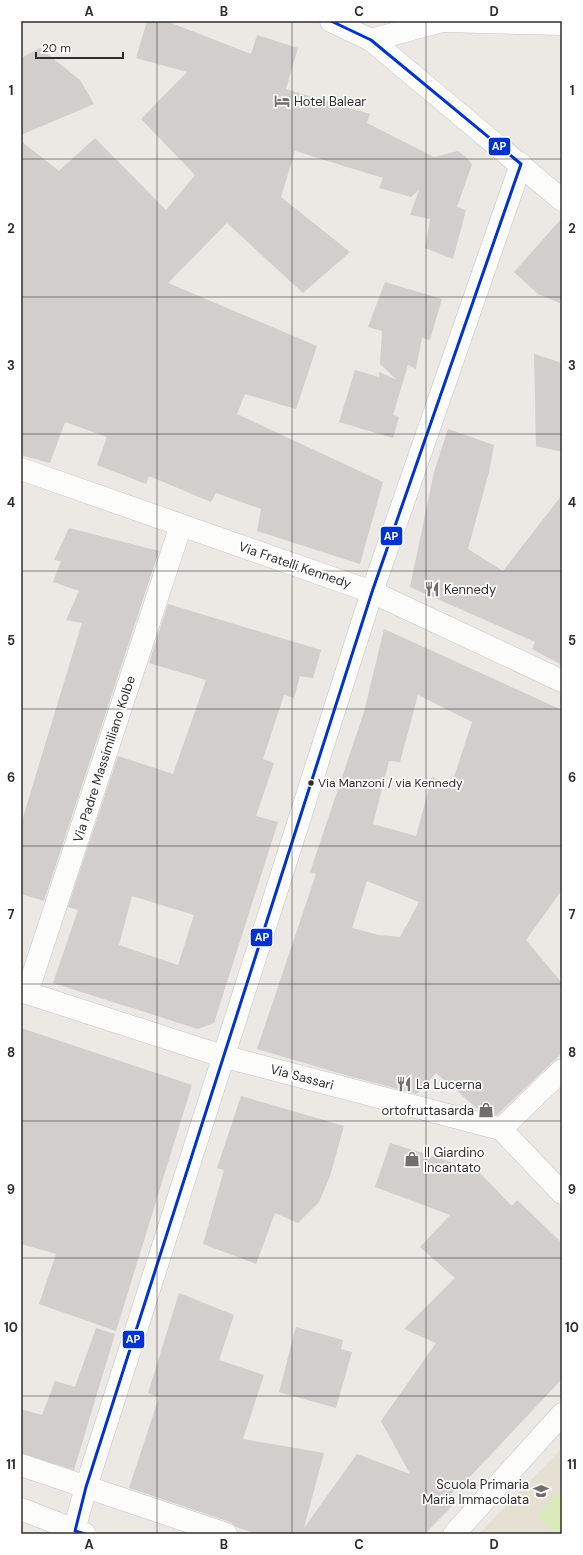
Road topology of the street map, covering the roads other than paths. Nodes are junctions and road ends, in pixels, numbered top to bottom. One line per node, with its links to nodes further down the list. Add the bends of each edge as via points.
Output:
1 (331, 21): 3 (street)
2 (562, 24): 3 (street, via 442,21)
3 (371, 40): 4 (street)
4 (521, 164): 5 (street); 8 (street)
5 (562, 200)
6 (21, 469): 7 (street, Via Fratelli Kennedy)
7 (181, 525): 8 (street, Via Fratelli Kennedy); 10 (street, Via Padre Massimiliano Kolbe)
8 (372, 592): 9 (street, Via Fratelli Kennedy); 11 (street)
9 (562, 681)
10 (24, 992): 11 (street, Via Sassari)
11 (222, 1056): 13 (street, Via Sassari); 17 (street)
12 (562, 1070): 13 (street)
13 (501, 1130): 14 (street)
14 (562, 1193)
15 (562, 1414): 21 (street)
16 (21, 1465): 17 (street)
17 (86, 1487): 19 (street); 20 (street)
18 (21, 1509): 19 (street, via 50,1519)
19 (78, 1533)
20 (226, 1534)
21 (454, 1534)

